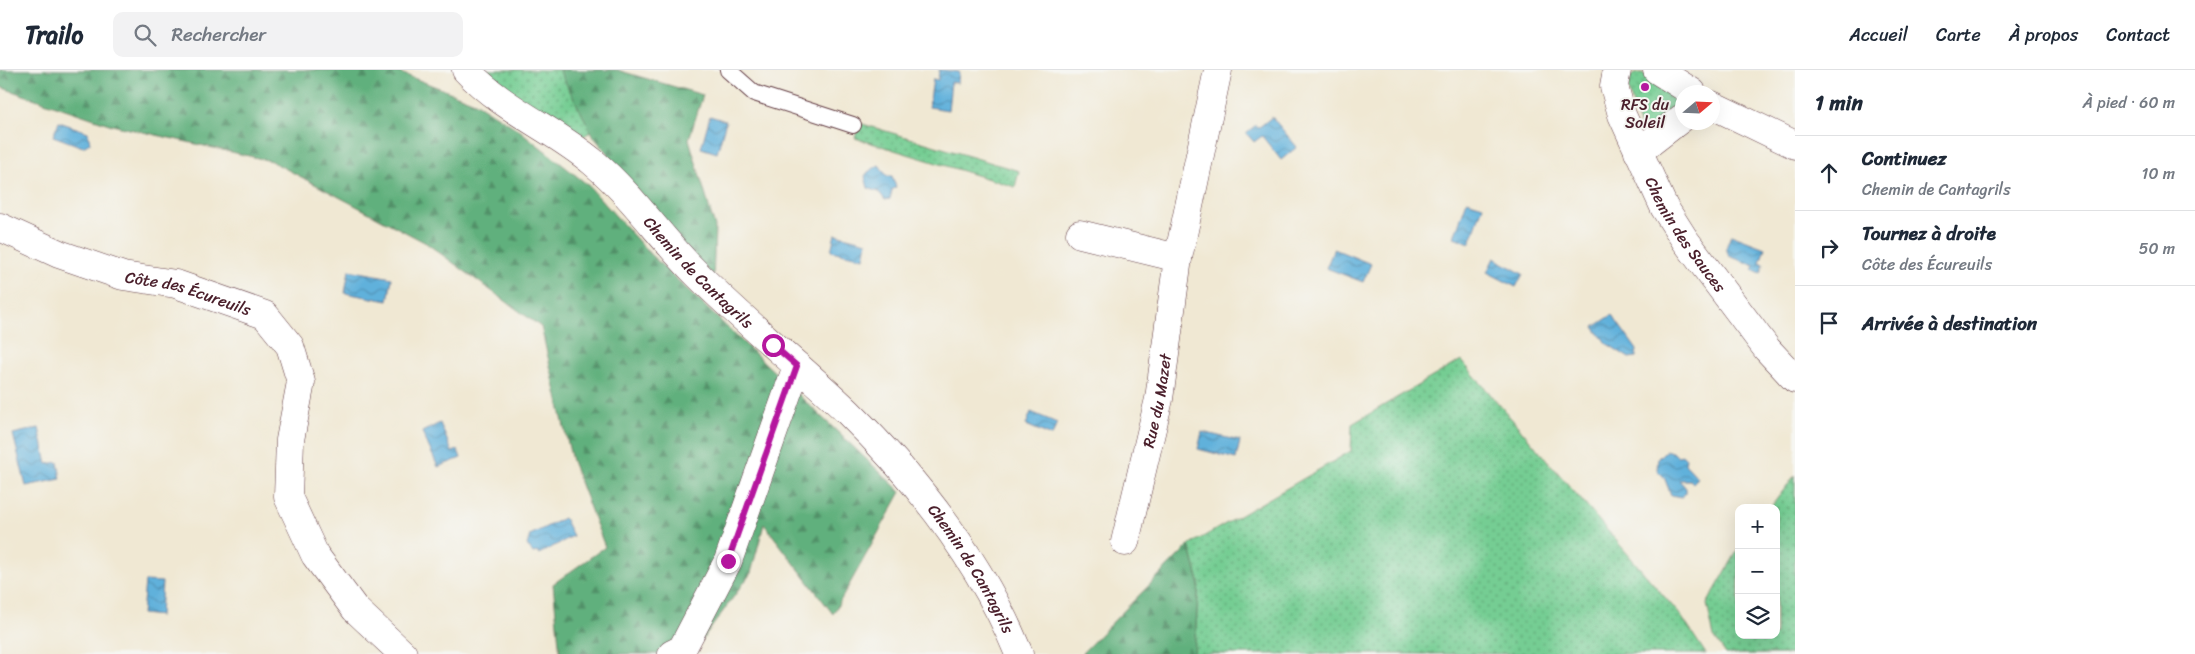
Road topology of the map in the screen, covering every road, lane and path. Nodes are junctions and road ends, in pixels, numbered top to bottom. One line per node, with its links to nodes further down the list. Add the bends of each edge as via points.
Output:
1 (728, 70): 9 (lane, via 754,93)
2 (1218, 70): 14 (street, Rue du Mazet)
3 (1617, 70): 11 (street, Chemin des Sauces, via 1614,86)
4 (1657, 70): 6 (street)
5 (463, 72): 15 (street, Chemin de Cantagrils, via 595,164 694,271)
6 (1681, 85)
7 (1720, 109): 10 (street)
8 (1675, 123): 11 (street)
9 (853, 125)
10 (1795, 145)
11 (1638, 152): 16 (street, Chemin des Sauces, via 1664,207 1685,240 1767,349)
12 (0, 227): 18 (street, Côte des Écureuils, via 59,254 123,276 176,284 265,315 290,346 301,382 290,440 288,497 316,555 355,610)
13 (1080, 234): 14 (street)
14 (1178, 258): 17 (street, Rue du Mazet, via 1159,399)
15 (797, 366): 19 (street, via 728,561 682,649); 20 (street, Chemin de Cantagrils, via 847,411 932,503 988,588)
16 (1795, 379)
17 (1125, 542)
18 (403, 654)
19 (672, 654)
20 (1019, 654)

